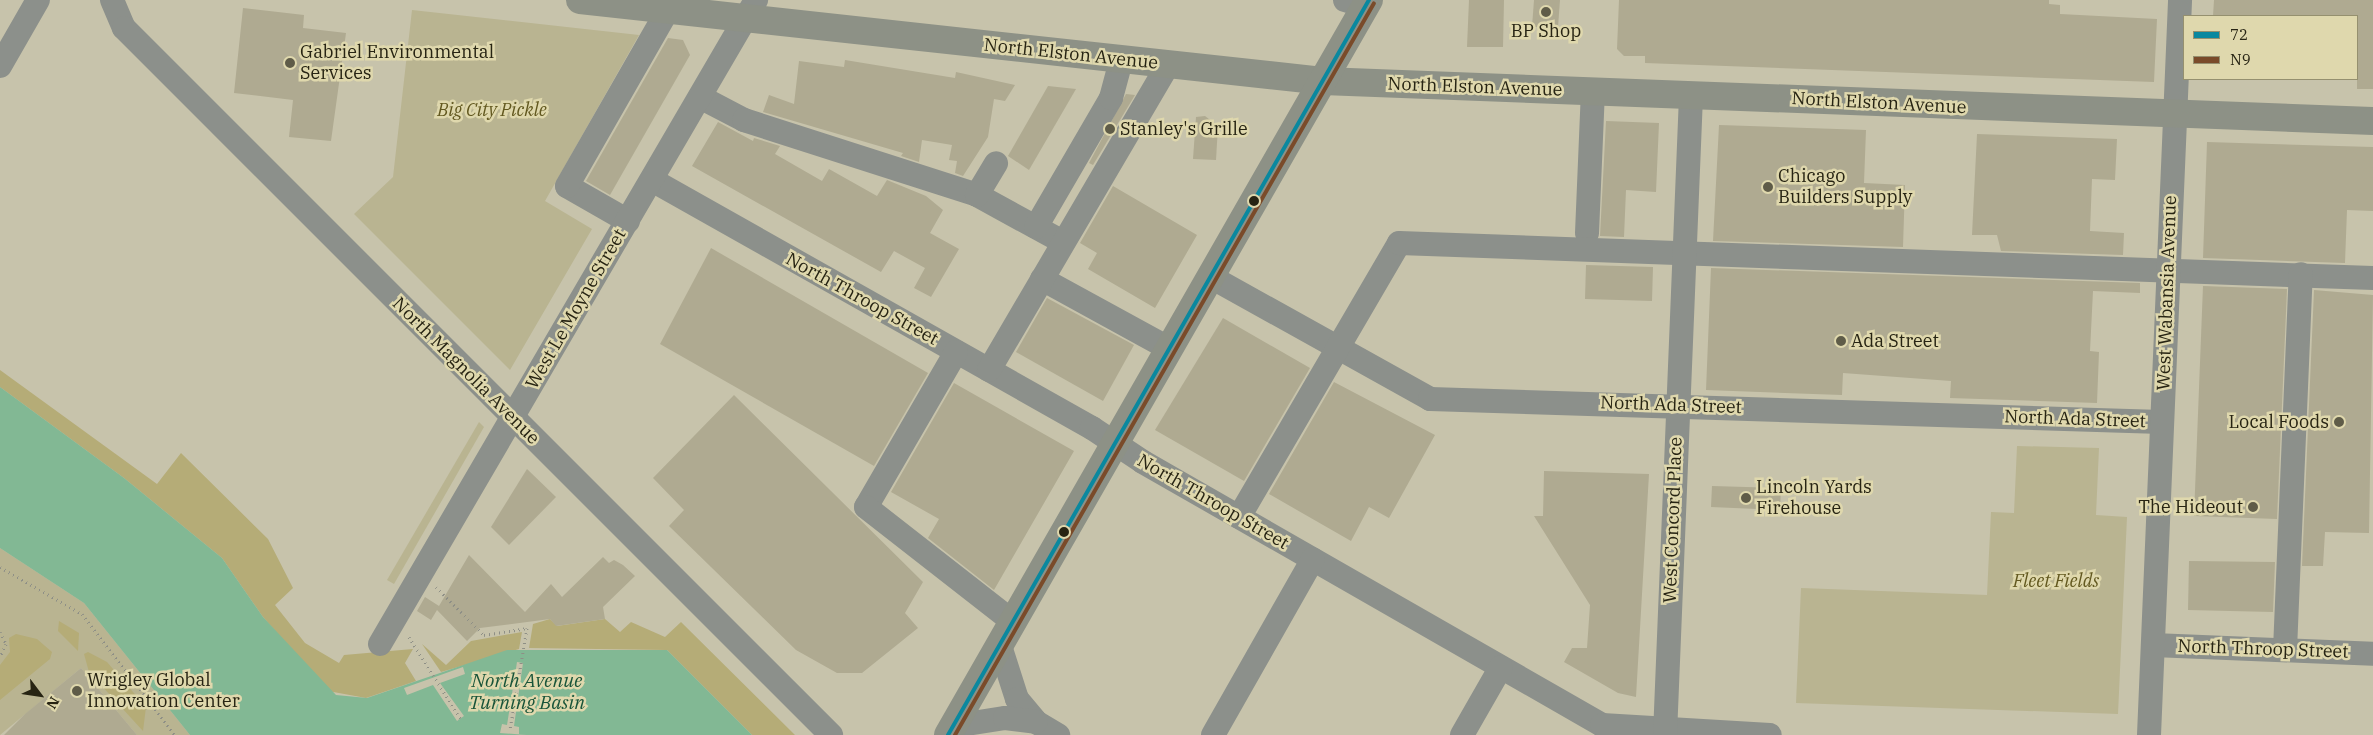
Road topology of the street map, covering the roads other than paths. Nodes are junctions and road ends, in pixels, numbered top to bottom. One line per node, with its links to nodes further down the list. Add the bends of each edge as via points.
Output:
1 (38, 0): 10 (street)
2 (112, 0): 35 (street, North Magnolia Avenue, via 124,28)
3 (580, 0): 7 (main road, North Elston Avenue)
4 (2180, 0): 15 (street, West Wabansia Avenue)
5 (1360, 2): 11 (main road)
6 (752, 8): 7 (main road, North Elston Avenue); 8 (main road, North Elston Avenue); 14 (street, West Le Moyne Street)
7 (668, 10): 20 (street, via 567,186)
8 (1121, 60): 9 (main road, North Elston Avenue); 21 (street, via 1111,98)
9 (1168, 65): 11 (main road, North Elston Avenue); 23 (street)
10 (0, 66)
11 (1323, 81): 12 (main road, North Elston Avenue); 27 (main road)
12 (1593, 92): 13 (main road, North Elston Avenue); 22 (street)
13 (1691, 95): 15 (main road, North Elston Avenue); 24 (street, West Concord Place)
14 (700, 97): 18 (street, West Le Moyne Street); 19 (street, via 744,120)
15 (2175, 113): 16 (main road, North Elston Avenue); 25 (street, West Wabansia Avenue)
16 (2373, 121)
17 (996, 164): 19 (street)
18 (652, 180): 20 (street, West Le Moyne Street); 32 (street, North Throop Street)
19 (976, 195): 21 (street)
20 (628, 221): 35 (street, West Le Moyne Street)
21 (1036, 227): 23 (street)
22 (1586, 233)
23 (1063, 242): 29 (street)
24 (1685, 251): 25 (street); 30 (street, via 1399,243); 34 (street, West Concord Place)
25 (2168, 268): 26 (street); 36 (street, West Wabansia Avenue)
26 (2301, 274): 28 (street); 44 (street)
27 (1211, 277): 30 (street, North Ada Street); 31 (main road)
28 (2373, 278)
29 (1042, 279): 31 (street); 33 (street)
30 (1337, 347): 34 (street, North Ada Street, via 1430,399); 38 (street)
31 (1170, 349): 37 (main road)
32 (956, 352): 33 (street, North Throop Street); 40 (street, via 866,507)
33 (989, 370): 37 (street, North Throop Street)
34 (1678, 405): 36 (street, North Ada Street); 50 (street, West Concord Place)
35 (513, 417): 41 (street, West Le Moyne Street); 51 (street, North Magnolia Avenue)
36 (2162, 422): 42 (street, West Wabansia Avenue)
37 (1116, 444): 38 (street, North Throop Street); 40 (main road)
38 (1239, 517): 39 (street, North Throop Street)
39 (1313, 559): 46 (street, North Throop Street); 53 (street)
40 (1013, 622): 43 (main road)
41 (380, 644)
42 (2153, 645): 44 (street, North Throop Street); 56 (street, West Wabansia Avenue)
43 (1000, 646): 47 (street, via 1017,699); 49 (main road)
44 (2285, 650): 45 (street, North Throop Street)
45 (2373, 654)
46 (1501, 667): 48 (street, North Throop Street); 54 (street)
47 (1036, 722): 49 (street, via 1005,718); 52 (street)
48 (1600, 730): 50 (street, North Throop Street)
49 (951, 731)
50 (1665, 733): 55 (street, North Throop Street)
51 (831, 735)
52 (1058, 735)
53 (1214, 735)
54 (1462, 735)
55 (1770, 735)
56 (2149, 735)

